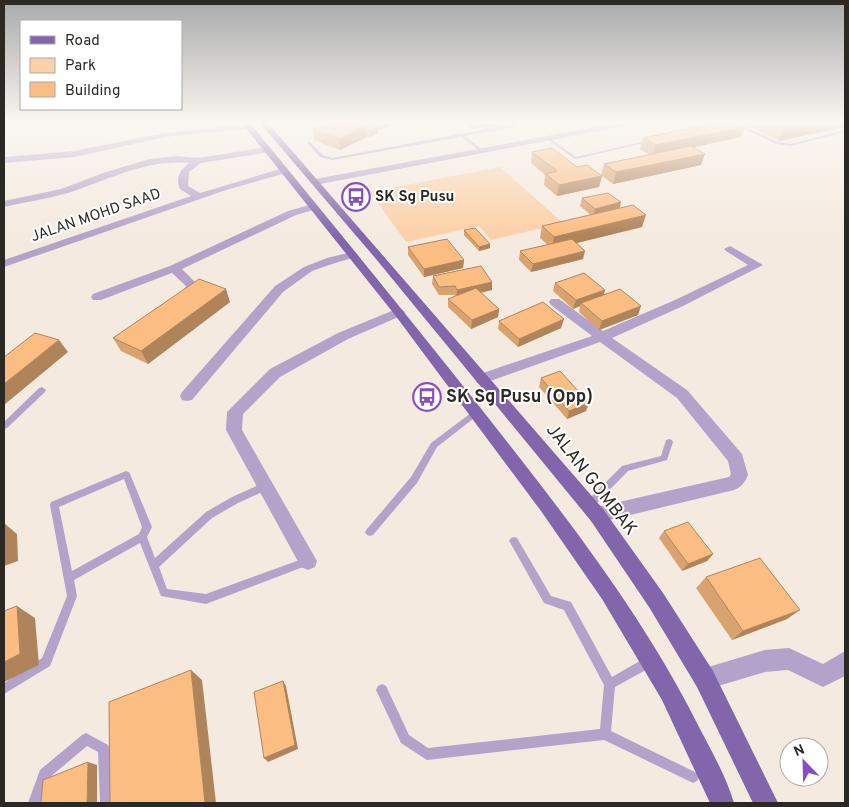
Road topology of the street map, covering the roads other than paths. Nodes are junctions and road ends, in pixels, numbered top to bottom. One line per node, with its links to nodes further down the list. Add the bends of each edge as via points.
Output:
1 (171, 160): 10 (street, via 150,162 64,191)
2 (191, 160): 3 (street)
3 (198, 160): 9 (street, via 185,169 181,178 183,187)
4 (274, 160): 7 (main road)
5 (291, 160): 8 (main road, JALAN GOMBAK)
6 (415, 160): 8 (street)
7 (283, 171): 9 (street, JALAN MOHD SAAD); 11 (main road)
8 (312, 179): 21 (main road, JALAN GOMBAK)
9 (199, 196): 14 (street, JALAN MOHD SAAD)
10 (4, 204)
11 (313, 207): 13 (main road); 15 (street)
12 (730, 250): 20 (street, via 757,265)
13 (352, 255): 19 (main road); 23 (street, via 308,269 279,289)
14 (4, 264)
15 (174, 268): 16 (street); 18 (street, via 192,285 189,292)
16 (97, 297)
17 (555, 302): 20 (street)
18 (173, 303)
19 (399, 312): 24 (main road); 27 (street, via 343,336 275,373 235,412 234,430)
20 (602, 337): 21 (street); 28 (street, via 682,394 736,459 740,475 734,483)
21 (482, 379): 28 (main road, JALAN GOMBAK)
22 (42, 390): 25 (lane)
23 (187, 396)
24 (475, 413): 29 (lane, via 434,445 414,480); 35 (main road, via 548,506)
25 (4, 426)
26 (668, 442): 28 (lane, via 664,458 625,468)
27 (266, 486): 32 (street); 33 (lane, via 210,515)
28 (592, 511): 37 (main road, JALAN GOMBAK, via 656,600)
29 (370, 532)
30 (142, 537): 33 (lane); 34 (lane); 34 (lane, via 147,527 126,474 54,505)
31 (514, 541): 38 (lane, via 548,600 567,606)
32 (308, 561): 33 (lane, via 206,599 164,594)
33 (154, 565)
34 (68, 578): 39 (lane, via 72,596 46,662)
35 (652, 660): 38 (lane); 45 (main road)
36 (845, 662): 37 (street, via 822,676 789,659 765,661)
37 (705, 679): 46 (main road, JALAN GOMBAK)
38 (610, 684): 41 (lane)
39 (4, 689)
40 (382, 690): 41 (lane, via 404,739 427,754)
41 (605, 734): 42 (lane)
42 (693, 777)
43 (34, 803): 44 (lane, via 44,774 86,739 104,749)
44 (106, 803)
45 (722, 803)
46 (766, 803)

